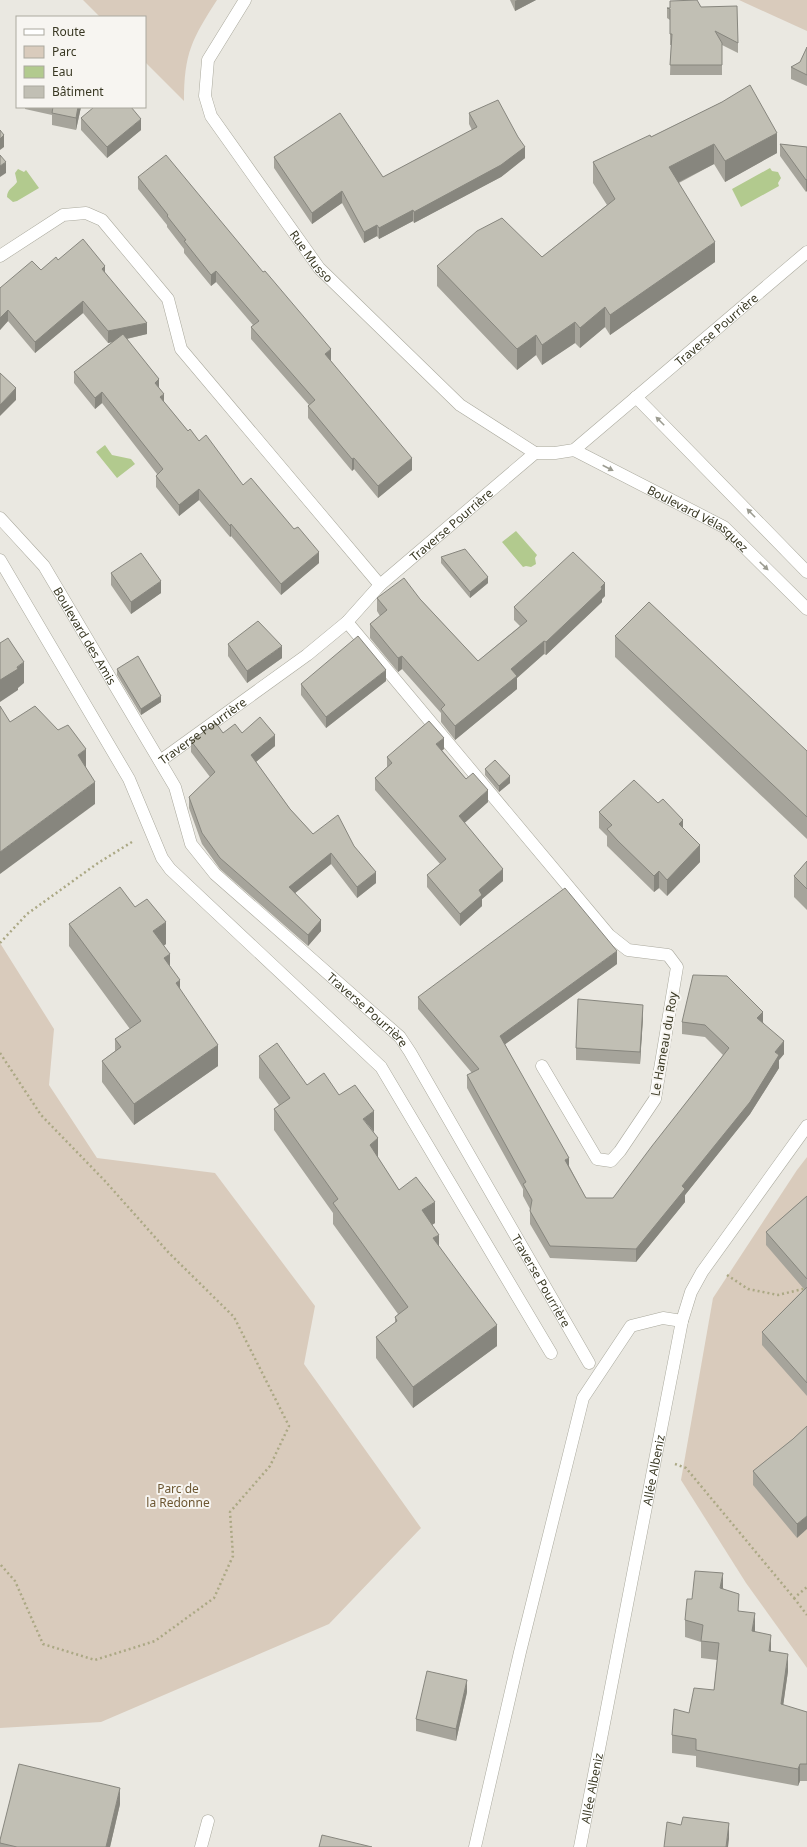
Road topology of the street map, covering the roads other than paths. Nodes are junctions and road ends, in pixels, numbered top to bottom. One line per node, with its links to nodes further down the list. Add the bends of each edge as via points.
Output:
1 (244, 0): 6 (street, Rue Musso, via 208,60 205,96 211,116 319,268 460,406)
2 (807, 252): 4 (street, Traverse Pourrière)
3 (0, 256): 10 (street, via 63,216 86,212 102,220 168,299 181,348)
4 (636, 397): 5 (street, Traverse Pourrière); 9 (street, one-way to 4)
5 (574, 450): 6 (street); 11 (street, Boulevard Vélasquez, one-way to 11, via 724,527)
6 (535, 453): 10 (street, Traverse Pourrière)
7 (0, 518): 13 (street, Boulevard des Amis, via 44,566)
8 (0, 560): 17 (street, via 129,779 162,858 170,869 381,1067)
9 (807, 572)
10 (380, 585): 12 (street, Traverse Pourrière)
11 (807, 609)
12 (347, 622): 13 (street, Traverse Pourrière, via 307,655); 14 (street, Le Hameau du Roy, via 609,935 628,950 668,955 677,967 656,1099 611,1160 597,1159)
13 (160, 761): 18 (street, Traverse Pourrière, via 175,787 191,844 215,874 400,1037)
14 (542, 1066)
15 (807, 1126): 16 (street, Allée Albeniz, via 710,1262 691,1292)
16 (682, 1321): 21 (street, via 663,1318 631,1326 583,1398); 22 (street, Allée Albeniz)
17 (551, 1354)
18 (589, 1363)
19 (208, 1821): 20 (street)
20 (201, 1847)
21 (475, 1847)
22 (580, 1847)

